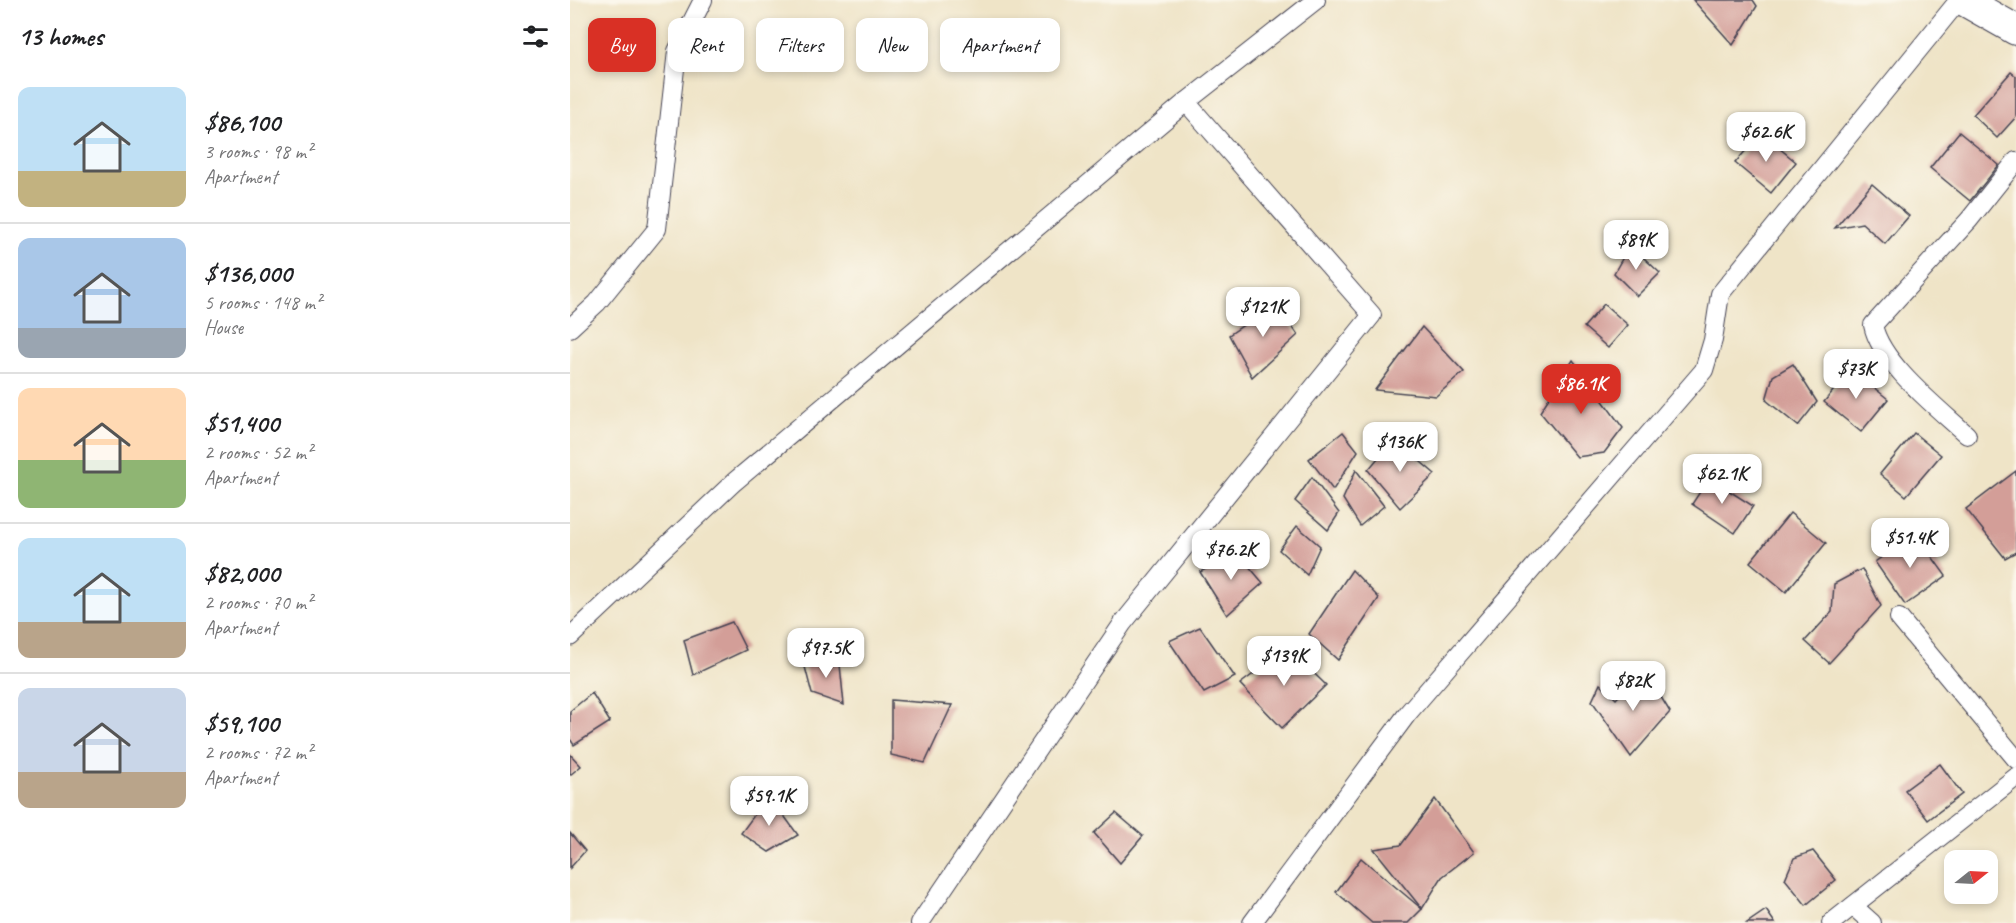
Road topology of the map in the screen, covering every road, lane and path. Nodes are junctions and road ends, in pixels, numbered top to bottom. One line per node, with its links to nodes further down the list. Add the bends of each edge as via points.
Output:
1 (703, 0): 7 (street, via 677,51 657,229 597,303)
2 (1316, 0): 5 (street)
3 (1961, 0): 4 (main road); 15 (street, via 1720,294 1704,369 1408,713)
4 (2016, 30)
5 (1186, 102): 10 (street, via 734,482); 14 (street, via 1372,315 1123,623)
6 (2016, 161): 8 (street, via 1873,325 1876,340 1907,378)
7 (570, 328)
8 (1967, 435)
9 (1899, 618): 11 (street)
10 (570, 637)
11 (2016, 759)
12 (2016, 777): 13 (street)
13 (1853, 906): 16 (street); 17 (street)
14 (920, 923)
15 (1252, 923)
16 (1831, 923)
17 (1872, 923)

